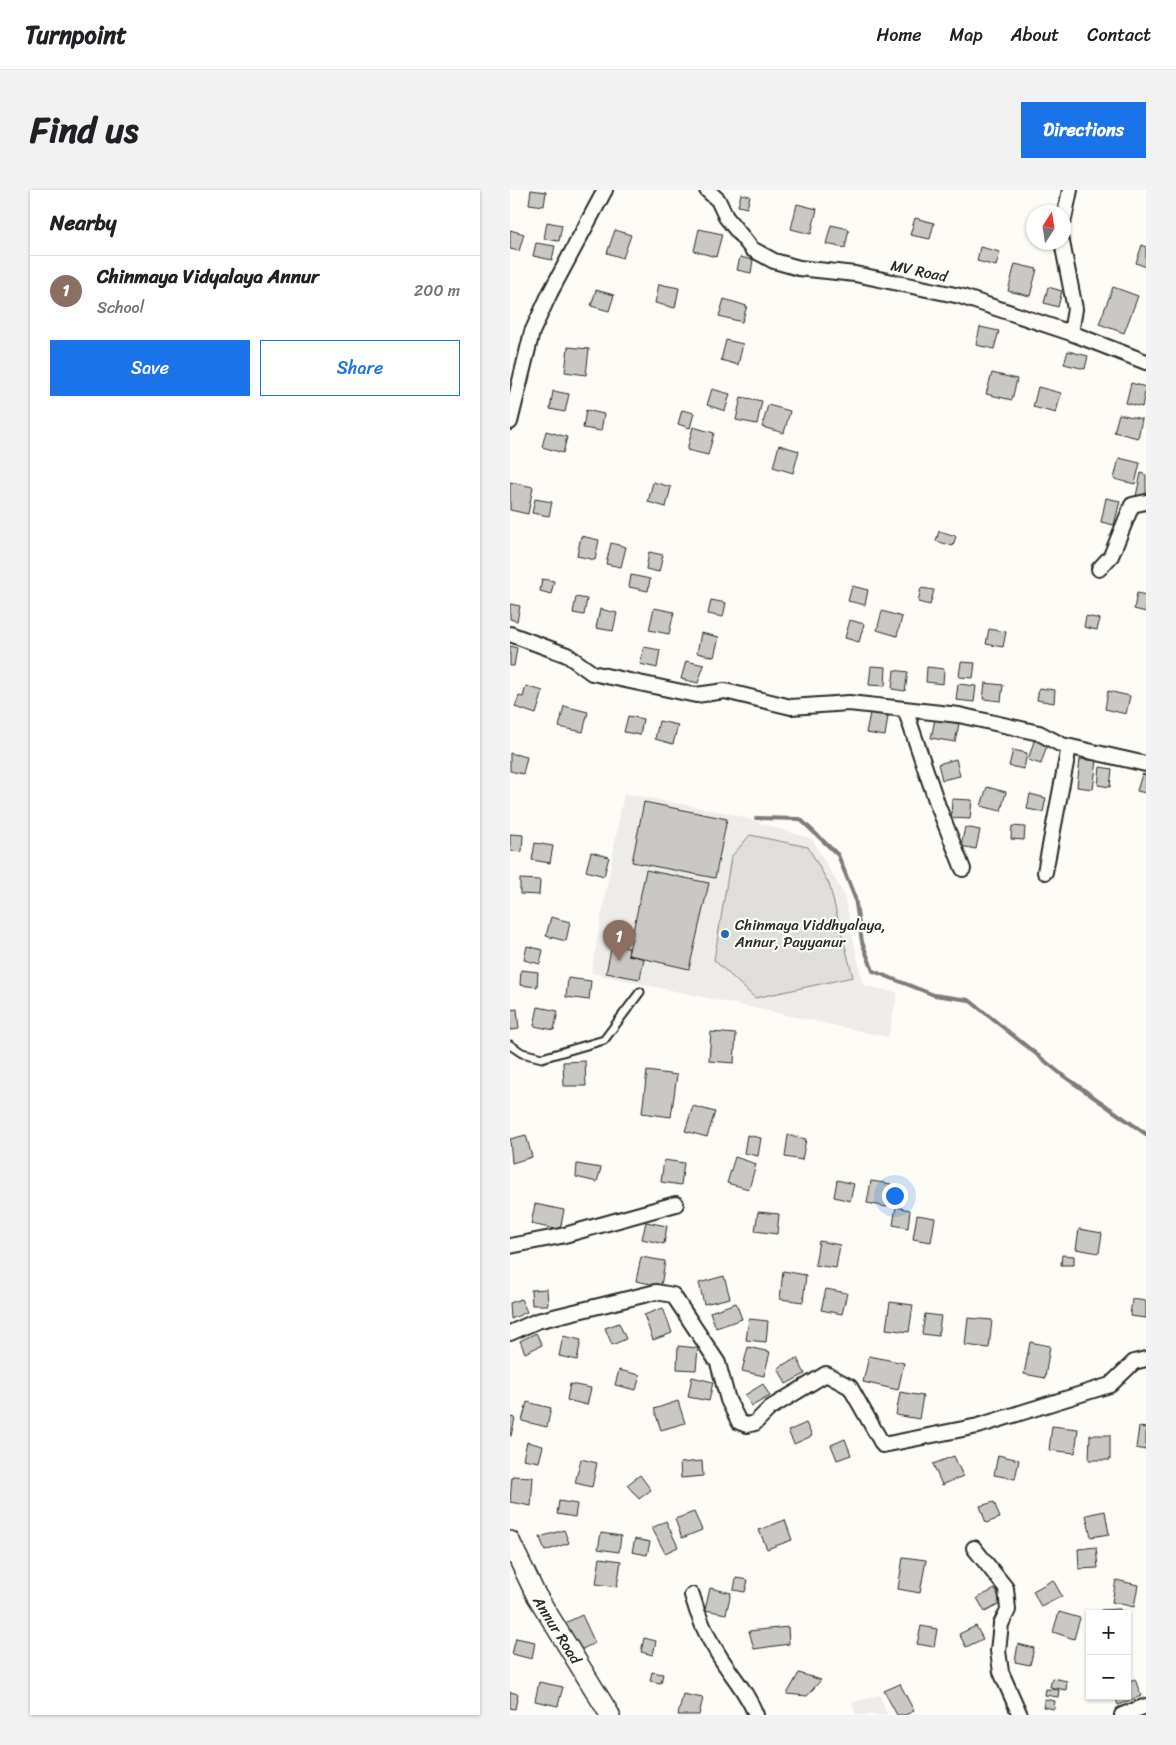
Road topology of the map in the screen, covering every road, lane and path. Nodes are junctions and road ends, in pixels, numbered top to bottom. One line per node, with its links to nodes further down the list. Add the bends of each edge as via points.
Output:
1 (605, 190): 8 (street, via 532,332)
2 (707, 190): 6 (street, MV Road, via 718,200 726,218 752,249 774,261 960,296)
3 (1070, 190): 4 (street)
4 (1067, 205)
5 (1063, 250): 6 (street, via 1074,309)
6 (1071, 333): 7 (street, MV Road)
7 (1146, 362)
8 (510, 422)
9 (1146, 502): 10 (street, via 1132,505 1111,556)
10 (1098, 569)
11 (510, 634): 12 (street, via 567,655 592,672 696,695 725,691 791,707 849,703)
12 (905, 709): 13 (street, via 959,715 1039,733); 15 (street)
13 (1070, 747): 14 (street); 16 (street)
14 (1146, 764)
15 (963, 869)
16 (1045, 872)
17 (640, 992): 18 (lane, via 604,1040 542,1058)
18 (510, 1045)
19 (676, 1204): 20 (street, via 561,1236)
20 (510, 1246)
21 (510, 1333): 22 (street, via 537,1321 656,1292 673,1295 718,1363 728,1400 739,1422 755,1423 770,1408 826,1374 850,1387 883,1445 978,1426 1110,1385 1134,1362)
22 (1146, 1359)
23 (510, 1541): 27 (main road, Annur Road, via 534,1593)
24 (974, 1548): 29 (street, via 1006,1588 1008,1610 1001,1624 998,1650 1001,1672)
25 (692, 1595): 28 (street, via 701,1624)
26 (1142, 1710): 30 (street)
27 (610, 1715)
28 (756, 1715)
29 (1020, 1715)
30 (1122, 1715)

